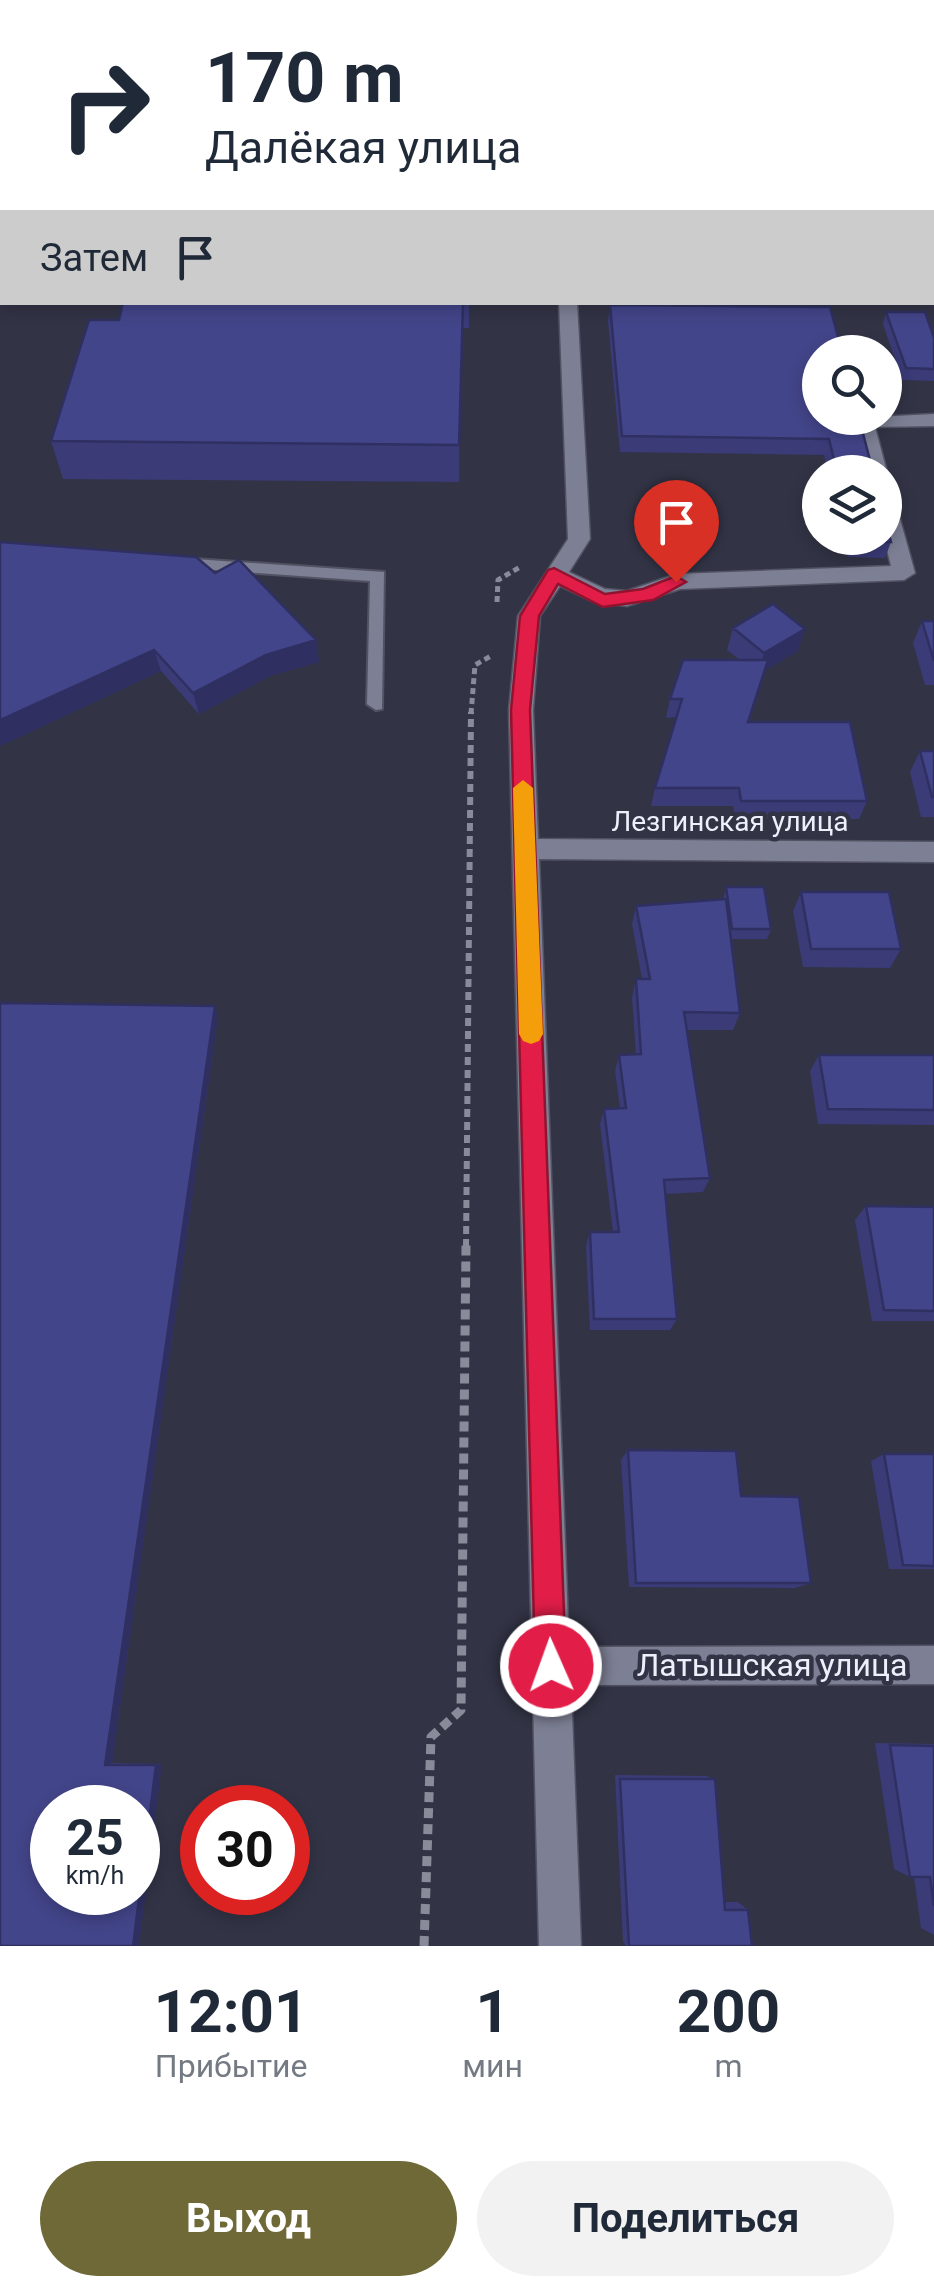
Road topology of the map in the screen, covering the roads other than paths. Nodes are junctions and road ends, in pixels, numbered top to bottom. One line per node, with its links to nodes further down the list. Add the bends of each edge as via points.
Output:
1 (568, 305): 6 (street, via 578,539)
2 (934, 420): 3 (street, via 864,421)
3 (873, 455)
4 (899, 555): 6 (street, via 904,574 676,582 646,596 603,600)
5 (159, 561): 7 (lane, via 378,576)
6 (540, 569): 8 (street, via 520,710)
7 (376, 704)
8 (525, 850): 9 (street, Лезгинская улица); 11 (street)
9 (934, 852)
10 (934, 1665): 11 (street, Латышская улица)
11 (551, 1666): 12 (street)
12 (560, 1946)

